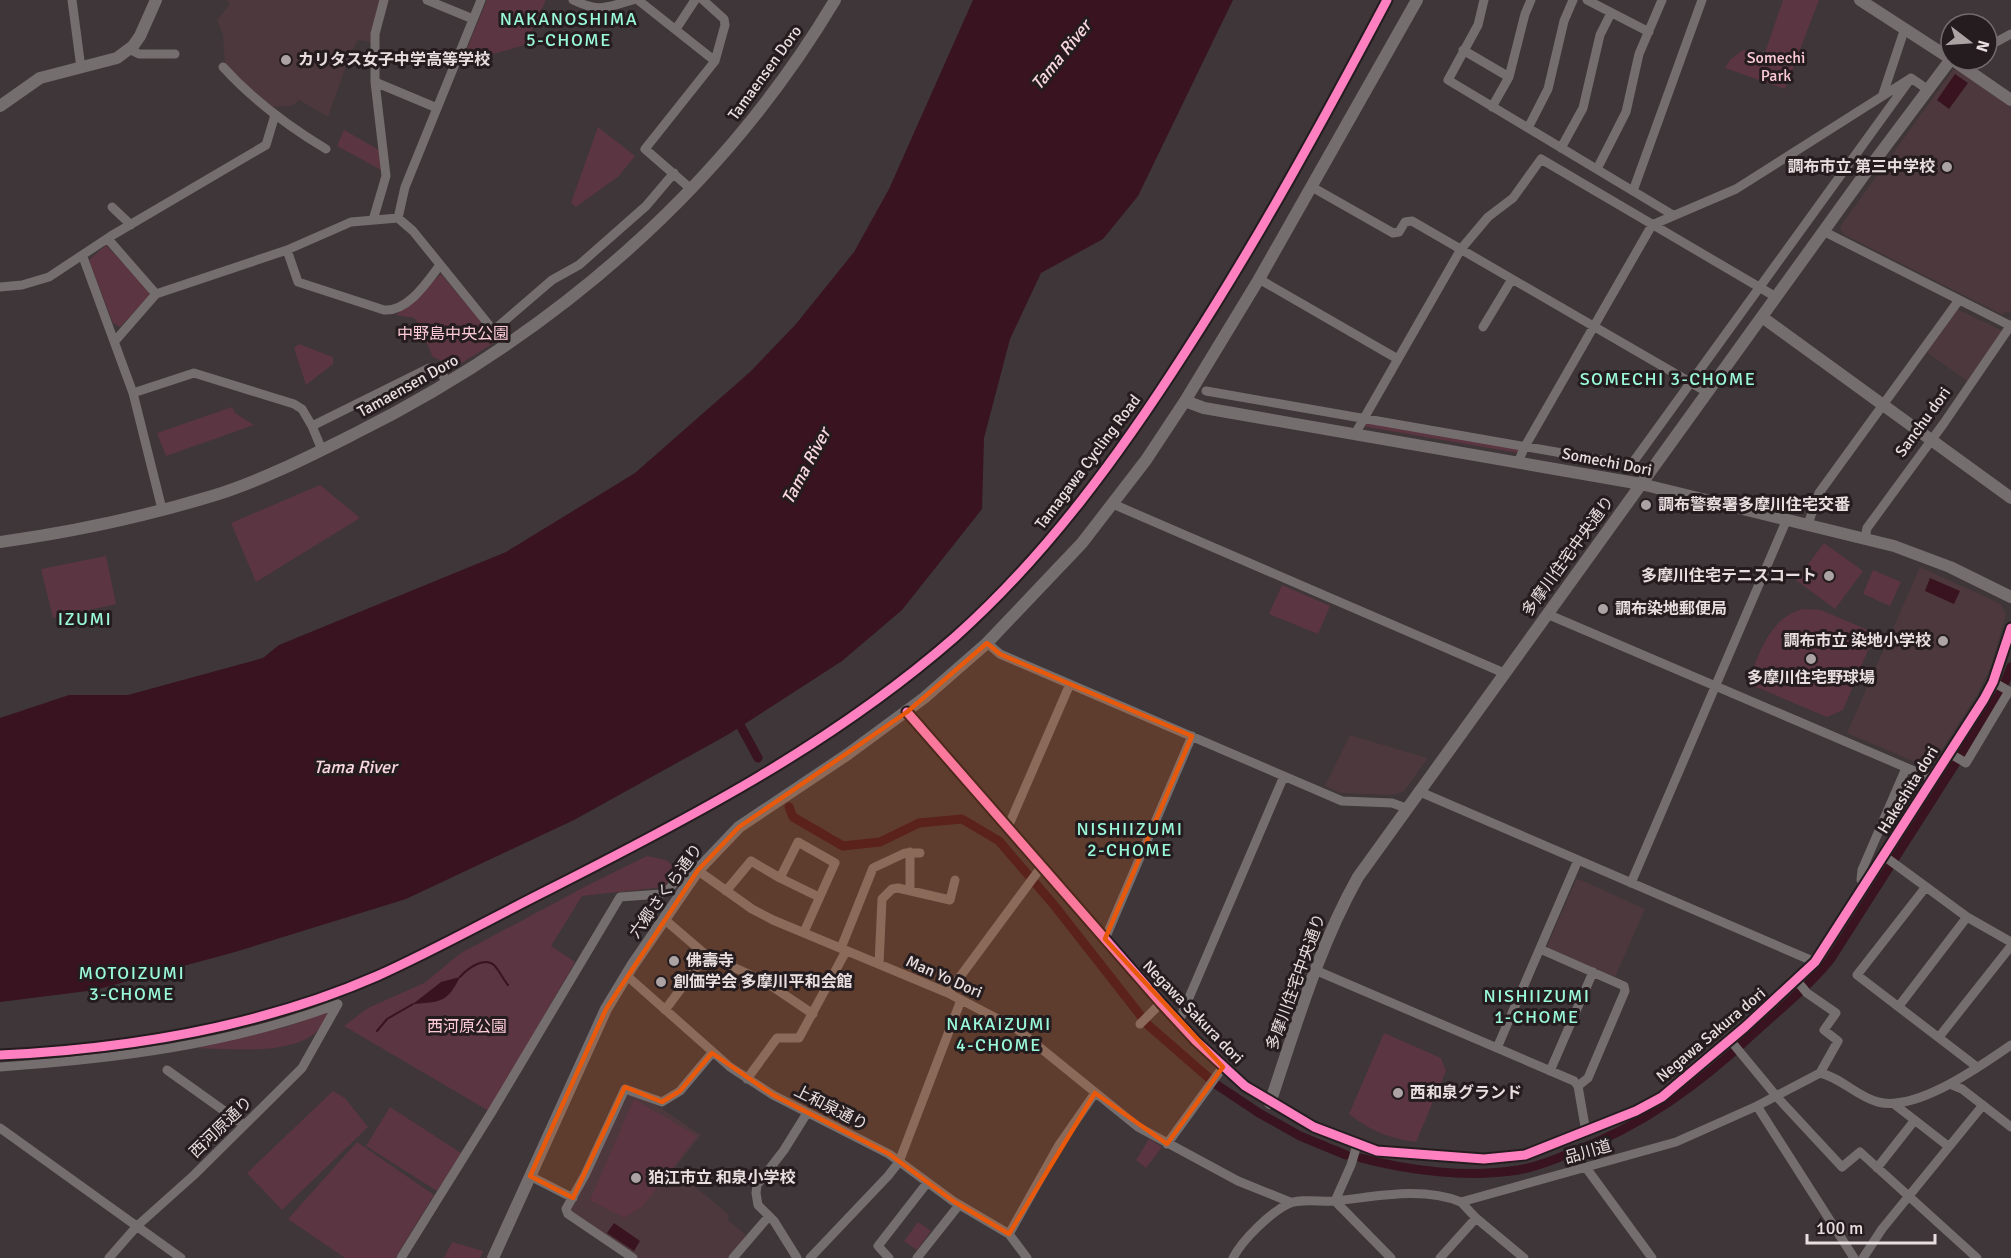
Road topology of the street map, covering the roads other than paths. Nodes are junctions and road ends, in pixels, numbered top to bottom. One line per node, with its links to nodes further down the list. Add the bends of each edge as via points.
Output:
1 (72, 0): 33 (street)
2 (156, 0): 27 (street, via 140,36)
3 (384, 0): 38 (street, via 375,34)
4 (427, 0): 23 (street)
5 (481, 0): 23 (street)
6 (573, 0): 21 (street)
7 (608, 0): 21 (street)
8 (633, 0): 21 (street)
9 (695, 0): 24 (street)
10 (703, 0): 31 (street, via 724,19)
11 (836, 0): 52 (street, Tamaensen Doro, via 796,62)
12 (1417, 0): 51 (street, 六郷さくら通り)
13 (1484, 0): 28 (street, via 1478,25)
14 (1531, 0): 36 (street)
15 (1573, 0): 46 (street, via 1548,88)
16 (1587, 0): 22 (street)
17 (1661, 0): 26 (street)
18 (1702, 0): 53 (street)
19 (1860, 0): 25 (street)
20 (641, 1): 24 (street)
21 (605, 10)
22 (1611, 12): 26 (street); 48 (street, via 1600,35 1583,108)
23 (473, 19): 44 (street)
24 (676, 28): 31 (street)
25 (1905, 28): 29 (street); 40 (street)
26 (1649, 32): 49 (street, via 1639,54 1626,112)
27 (129, 49): 30 (street, via 139,54); 33 (street, via 117,58)
28 (1463, 50): 36 (street); 43 (street, via 1448,80)
29 (1939, 51)
30 (175, 54)
31 (715, 61): 50 (street, via 645,149)
32 (223, 67): 45 (street)
33 (81, 68): 42 (street, via 40,78)
34 (1941, 72): 39 (street, 多摩川住宅中央通り)
35 (1970, 72): 41 (street)
36 (1509, 77): 43 (street)
37 (1911, 78): 39 (street); 40 (street); 69 (street)
38 (375, 82): 44 (street); 57 (street, via 386,176)
39 (1927, 89): 60 (street, 多摩川住宅中央通り)
40 (1883, 94): 55 (street, via 1736,189)
41 (2011, 100)
42 (0, 106)
43 (1492, 107): 46 (street)
44 (437, 108): 56 (street, via 405,187)
45 (275, 115): 47 (street); 58 (street, via 266,145)
46 (1528, 128): 48 (street)
47 (326, 148)
48 (1561, 148): 49 (street)
49 (1597, 170): 53 (street)
50 (674, 173): 52 (street); 77 (street, via 646,206 579,265 552,280)
51 (1312, 187): 62 (street, via 1393,233 1412,221); 66 (street, 六郷さくら通り)
52 (691, 189): 79 (street, Tamaensen Doro, via 589,285)
53 (1633, 191): 55 (street)
54 (112, 207): 58 (street)
55 (1673, 215): 59 (street)
56 (398, 218): 57 (street); 65 (street)
57 (373, 220): 63 (street, via 351,222)
58 (131, 225): 61 (street)
59 (1652, 225): 62 (street, via 1541,159 1513,198 1488,217); 69 (street); 74 (street)
60 (1823, 231): 71 (street, 多摩川住宅中央通り); 72 (street, Sanchu dori)
61 (108, 239): 64 (street); 70 (street)
62 (1461, 249): 67 (street); 80 (street)
63 (287, 250): 65 (street, via 298,282 392,311 409,301); 70 (street)
64 (83, 257): 68 (street, via 34,283); 78 (street)
65 (440, 266): 77 (street)
66 (1259, 279): 80 (street); 86 (street, 六郷さくら通り)
67 (1512, 279): 74 (street); 76 (street)
68 (0, 287)
69 (1759, 287): 71 (street); 81 (street)
70 (156, 294): 78 (street)
71 (1776, 297): 73 (street, 多摩川住宅中央通り)
72 (1959, 300): 75 (street, Sanchu dori); 87 (street)
73 (1762, 316): 84 (street, 多摩川住宅中央通り); 87 (street)
74 (1593, 326): 81 (street); 92 (street)
75 (2011, 326): 91 (street, Sanchu dori)
76 (1483, 327)
77 (494, 330): 79 (street)
78 (116, 341): 85 (street)
79 (506, 346): 82 (street, Tamaensen Doro)
80 (1396, 358): 88 (street)
81 (1690, 382): 84 (street); 92 (street, via 1631,465)
82 (449, 383): 89 (street, via 438,370 429,368); 93 (street, Tamaensen Doro)
83 (1206, 391): 88 (street)
84 (1707, 392): 95 (street, 多摩川住宅中央通り)
85 (133, 393): 89 (street, via 194,373 294,404); 98 (street)
86 (1185, 401): 90 (street, Somechi Dori, via 1204,408); 97 (street, 六郷さくら通り)
87 (1882, 404): 91 (street); 100 (street, via 1819,493)
88 (1362, 418): 90 (street); 92 (street)
89 (312, 426): 93 (street)
90 (1355, 434): 94 (street, Somechi Dori)
91 (1931, 439): 96 (street); 101 (street, Sanchu dori, via 1867,528)
92 (1524, 447): 94 (street)
93 (322, 450): 98 (street, Tamaensen Doro, via 214,495)
94 (1518, 463): 95 (street, Somechi Dori)
95 (1641, 484): 99 (street, Somechi Dori); 104 (street, 多摩川住宅中央通り)
96 (2011, 498)
97 (1113, 504): 106 (street, 六郷さくら通り, via 1044,585); 107 (street)
98 (162, 509): 102 (street, Tamaensen Doro, via 69,532)
99 (1787, 519): 100 (street, Somechi Dori); 109 (street)
100 (1808, 524): 101 (street, Somechi Dori)
101 (1864, 538): 103 (street, Somechi Dori, via 1950,567)
102 (0, 542)
103 (2011, 597)
104 (1547, 614): 107 (street, 多摩川住宅中央通り); 109 (street)
105 (2011, 628): 110 (street, Hakeshita dori)
106 (987, 643): 108 (street, via 1000,654); 111 (street, 六郷さくら通り)
107 (1504, 673): 117 (street, 多摩川住宅中央通り)
108 (1070, 684): 112 (street); 119 (street)
109 (1715, 686): 114 (street); 126 (street)
110 (2004, 689): 113 (street, Hakeshita dori); 113 (street, via 1966,763)
111 (907, 712): 119 (street, Negawa Sakura dori); 122 (street, 六郷さくら通り, via 739,827)
112 (1192, 736): 115 (street); 135 (street)
113 (1957, 757): 116 (street, Hakeshita dori)
114 (1906, 768): 116 (street); 127 (street, via 1862,870)
115 (1284, 776): 118 (street, via 1342,801 1392,803); 152 (street)
116 (1933, 779): 121 (street, Hakeshita dori)
117 (1418, 791): 118 (street, 多摩川住宅中央通り); 120 (street)
118 (1406, 808): 142 (street, 多摩川住宅中央通り, via 1343,903)
119 (1008, 827): 123 (street, Negawa Sakura dori)
120 (1578, 860): 126 (street); 138 (street)
121 (1890, 861): 127 (street, Hakeshita dori); 128 (street)
122 (698, 870): 130 (street, Man Yo Dori); 133 (street, 六郷さくら通り); 201 (street, via 690,865 661,894 620,897)
123 (1039, 870): 135 (street, Negawa Sakura dori); 146 (street)
124 (780, 878): 130 (street, via 751,861); 131 (street); 131 (street, via 798,843 835,863)
125 (955, 880): 129 (street, via 950,900)
126 (1631, 883): 140 (street)
127 (1865, 885): 140 (street, Hakeshita dori)
128 (1925, 888): 132 (street); 149 (street, via 1857,975)
129 (910, 889): 137 (street, via 915,853 873,868); 141 (street, via 892,889 882,899)
130 (726, 891): 134 (street, Man Yo Dori, via 752,909)
131 (819, 897): 134 (street)
132 (1967, 917): 136 (street); 149 (street)
133 (664, 919): 139 (street); 144 (street, 六郷さくら通り)
134 (804, 932): 137 (street, Man Yo Dori)
135 (1105, 939): 148 (street, Negawa Sakura dori)
136 (2011, 944): 154 (street)
137 (843, 949): 141 (street, Man Yo Dori); 151 (street)
138 (1540, 949): 143 (street); 157 (street)
139 (706, 955): 150 (street); 151 (street, via 764,981)
140 (1815, 962): 145 (street, Negawa Sakura dori)
141 (879, 964): 146 (street, Man Yo Dori)
142 (1315, 970): 157 (street); 170 (street, 多摩川住宅中央通り)
143 (1593, 972): 162 (street); 167 (street, via 1624,986 1625,991 1588,1078)
144 (626, 975): 150 (street, 上和泉通り); 186 (street, 六郷さくら通り, via 597,1026)
145 (1798, 983): 155 (street, Negawa Sakura dori); 164 (street, via 1836,1013 1824,1030 1839,1041)
146 (948, 993): 147 (street, Man Yo Dori)
147 (962, 1000): 168 (street, Man Yo Dori, via 1017,1029); 183 (street)
148 (1161, 1003): 152 (street, Negawa Sakura dori); 153 (street)
149 (1899, 1006): 154 (street)
150 (665, 1010): 158 (street, 上和泉通り)
151 (813, 1014): 165 (street, via 800,1038 777,1038)
152 (1179, 1021): 163 (street, Negawa Sakura dori)
153 (1140, 1024)
154 (1939, 1037): 160 (street)
155 (1732, 1042): 169 (street); 179 (street, Negawa Sakura dori, via 1662,1096)
156 (2011, 1045): 160 (street)
157 (1497, 1048): 162 (street)
158 (712, 1053): 165 (street, 上和泉通り); 189 (street, via 680,1091 662,1102 625,1089)
159 (0, 1067): 176 (street, 西河原通り, via 184,1046 269,1026 338,1004 302,1068)
160 (1977, 1067): 166 (street)
161 (167, 1071): 176 (street)
162 (1550, 1071): 167 (street)
163 (1220, 1072): 170 (street, Negawa Sakura dori); 180 (street)
164 (1820, 1073): 169 (street, 品川道); 171 (street, via 1836,1077 1876,1102)
165 (747, 1079): 174 (street, 上和泉通り)
166 (1950, 1084): 171 (street); 172 (street)
167 (1578, 1086): 179 (street)
168 (1095, 1093): 180 (street, Man Yo Dori); 197 (street, via 1059,1146)
169 (1777, 1097): 173 (street, 品川道); 184 (street, via 1842,1167 1860,1152)
170 (1270, 1103): 181 (street, Negawa Sakura dori)
171 (1894, 1104): 175 (street)
172 (1983, 1105): 177 (street); 182 (street)
173 (1757, 1106): 185 (street, 品川道, via 1676,1142); 215 (street)
174 (807, 1113): 183 (street, 上和泉通り); 194 (street, via 757,1185 758,1205)
175 (1914, 1121): 182 (street); 184 (street)
176 (244, 1125): 196 (street, 西河原通り)
177 (2011, 1127)
178 (0, 1128): 196 (street)
179 (1586, 1132): 181 (street, Negawa Sakura dori, via 1525,1155 1501,1159 1413,1155)
180 (1167, 1144): 191 (street, Man Yo Dori, via 1238,1181)
181 (1357, 1145): 190 (street)
182 (1948, 1146): 188 (street)
183 (899, 1162): 187 (street, 上和泉通り); 206 (street)
184 (1876, 1168): 188 (street)
185 (1587, 1169): 192 (street, 品川道); 214 (street)
186 (530, 1176): 189 (street); 202 (street, 六郷さくら通り)
187 (927, 1183): 193 (street, 上和泉通り); 207 (street, via 878,1246)
188 (1908, 1196): 216 (street); 217 (street)
189 (573, 1198): 198 (street, via 566,1209 568,1214)
190 (1335, 1200): 191 (street, 品川道); 192 (street, 品川道, via 1380,1193); 211 (street)
191 (1290, 1202): 210 (street, via 1245,1240)
192 (1461, 1202): 195 (street)
193 (959, 1205): 197 (street, 上和泉通り); 208 (street)
194 (769, 1216): 204 (street); 205 (street)
195 (1476, 1218): 212 (street); 213 (street)
196 (137, 1227): 199 (street, 西河原通り); 200 (street)
197 (1009, 1234): 209 (street, 上和泉通り)
198 (623, 1255): 203 (street)
199 (108, 1258)
200 (181, 1258)
201 (401, 1258)
202 (493, 1258)
203 (633, 1258)
204 (733, 1258)
205 (796, 1258)
206 (810, 1258)
207 (889, 1258)
208 (917, 1258)
209 (1027, 1258)
210 (1233, 1258)
211 (1391, 1258)
212 (1440, 1258)
213 (1524, 1258)
214 (1652, 1258)
215 (1854, 1258)
216 (1863, 1258)
217 (1977, 1258)

